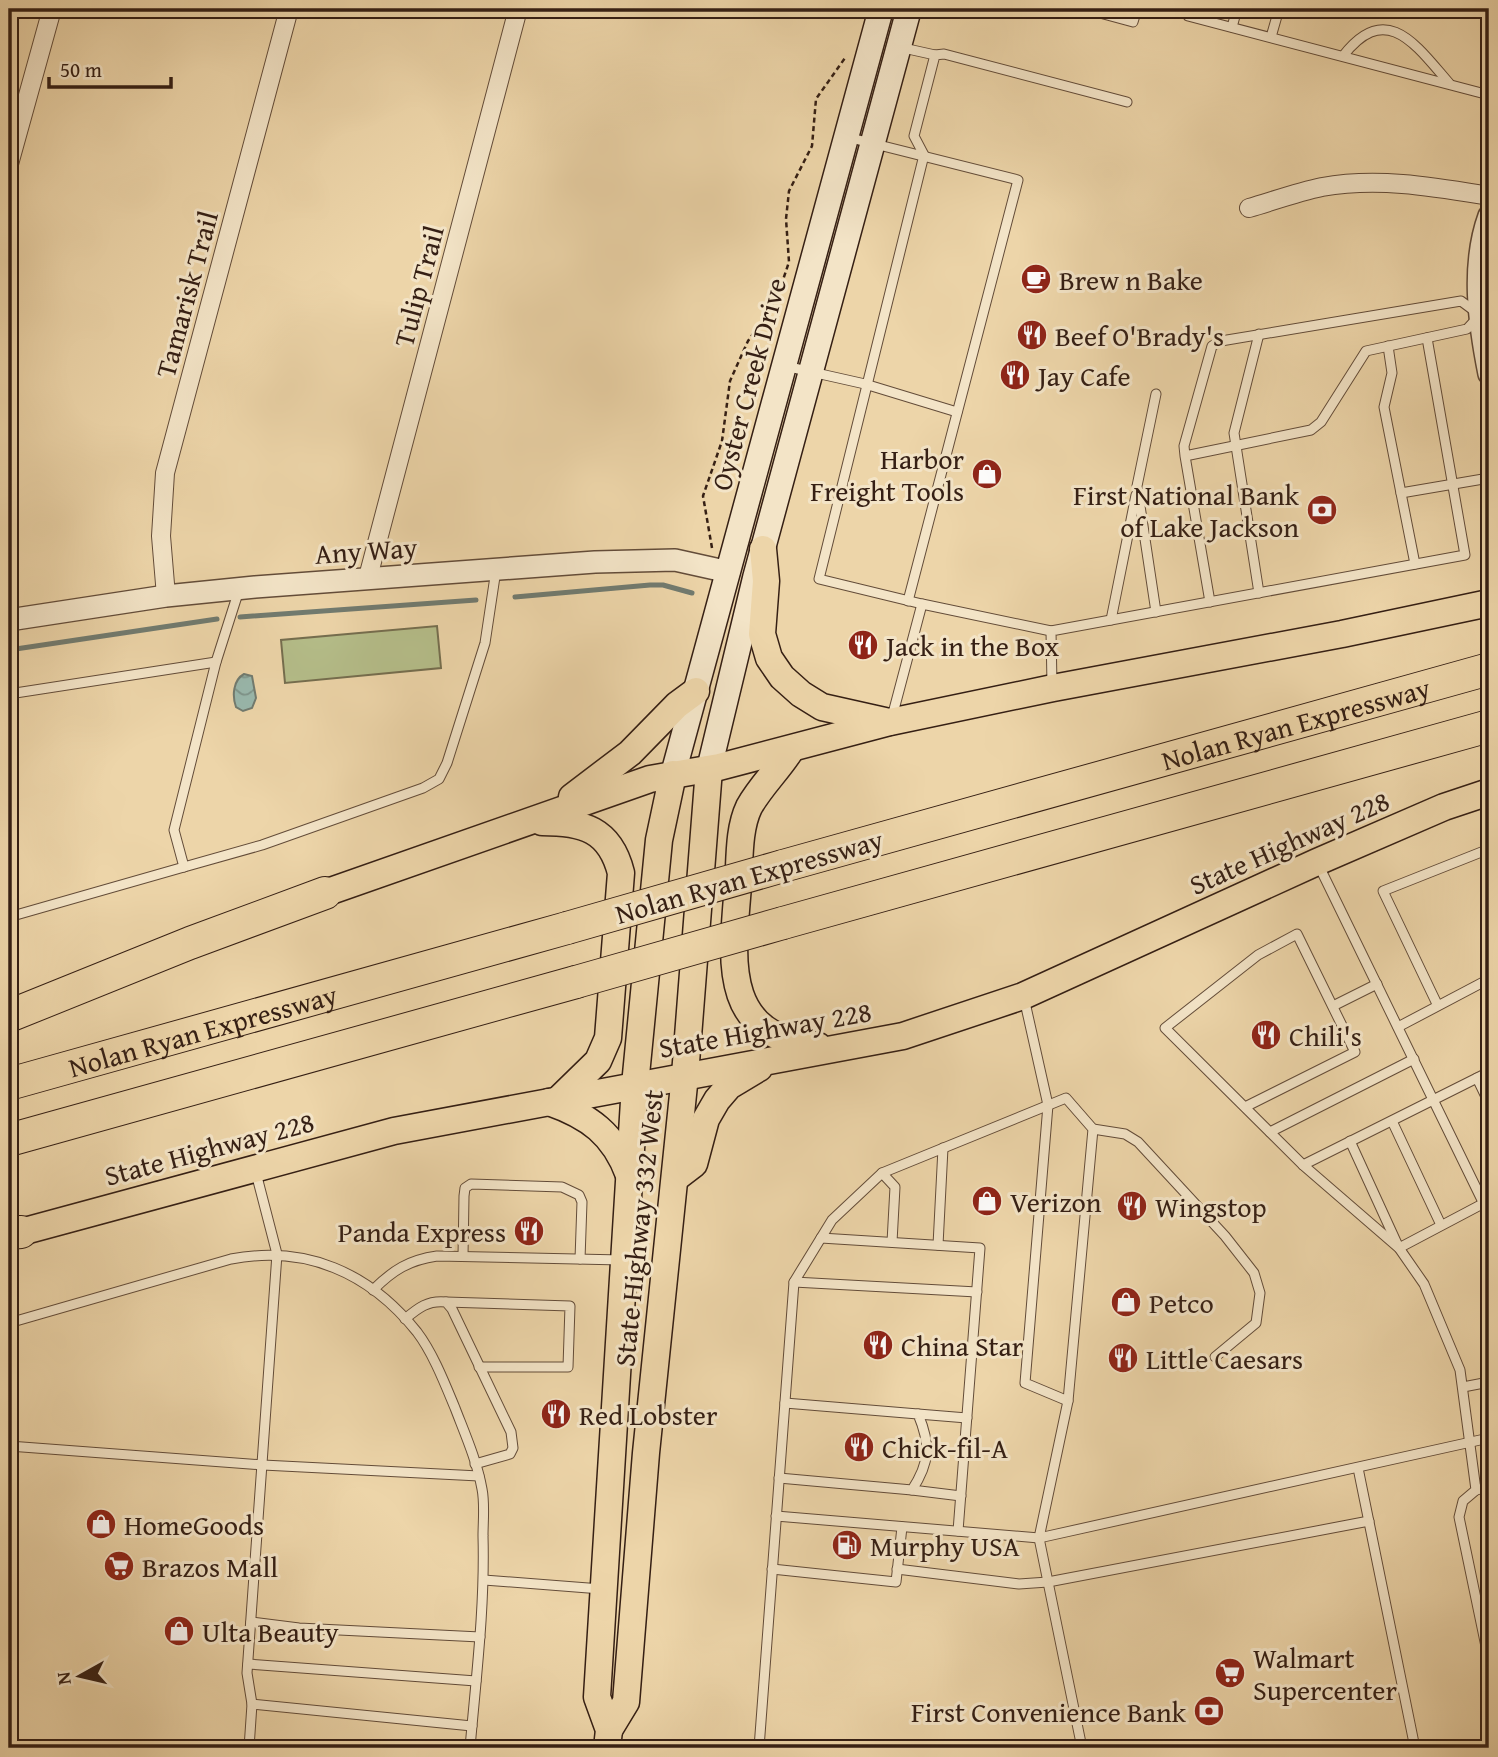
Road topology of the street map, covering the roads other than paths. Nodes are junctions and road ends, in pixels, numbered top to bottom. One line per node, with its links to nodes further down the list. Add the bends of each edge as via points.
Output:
1 (52, 9): 22 (street)
2 (289, 9): 49 (street, Tamarisk Trail, via 165,473 161,536)
3 (518, 9): 46 (street, Tulip Trail)
4 (881, 9): 19 (main road, Oyster Creek Drive)
5 (909, 9): 13 (main road, Oyster Creek Drive)
6 (1085, 9): 7 (lane, via 1133,22)
7 (1137, 9)
8 (1190, 9): 11 (lane, via 1188,16)
9 (1237, 9): 11 (lane)
10 (1279, 9): 12 (lane)
11 (1232, 27): 12 (lane)
12 (1271, 37): 15 (lane)
13 (898, 46): 14 (lane); 20 (main road, Oyster Creek Drive)
14 (935, 55): 18 (lane); 21 (lane, via 914,136)
15 (1343, 56): 16 (lane); 16 (lane, via 1365,32 1391,28 1406,35)
16 (1450, 85): 17 (lane)
17 (1489, 95)
18 (1127, 102)
19 (846, 136): 20 (lane); 30 (main road, Oyster Creek Drive)
20 (872, 143): 21 (lane); 31 (main road, Oyster Creek Drive)
21 (924, 155): 33 (lane); 35 (lane, via 1018,180)
22 (9, 164)
23 (1489, 197): 24 (street, via 1408,184 1349,184)
24 (1250, 208)
25 (1489, 216): 26 (street, via 1480,260)
26 (1485, 316): 27 (lane, via 1461,301); 28 (lane, via 1467,329); 32 (street)
27 (1259, 334): 36 (lane, via 1234,433); 37 (lane, via 1212,346)
28 (1427, 338): 29 (lane); 39 (lane)
29 (1388, 346): 36 (lane, via 1366,351 1359,358 1321,422 1311,430); 41 (lane, via 1392,373 1384,407)
30 (783, 366): 31 (lane); 45 (main road, Oyster Creek Drive)
31 (810, 372): 33 (lane); 42 (main road, Oyster Creek Drive)
32 (1489, 374)
33 (865, 384): 35 (lane); 50 (lane, via 819,579)
34 (1156, 394): 40 (lane)
35 (957, 412): 50 (lane)
36 (1235, 446): 37 (lane); 48 (lane)
37 (1185, 456): 51 (lane)
38 (1489, 478): 39 (lane)
39 (1452, 485): 41 (lane); 43 (lane, via 1465,555)
40 (1138, 486): 54 (lane); 56 (lane)
41 (1401, 493): 43 (lane)
42 (763, 549): 63 (main road, via 762,634 782,677 822,707); 66 (main road, Oyster Creek Drive)
43 (1415, 564): 48 (lane)
44 (496, 569): 45 (street, Any Way, via 675,561); 46 (street, Any Way); 73 (lane, via 485,643 439,779 262,845)
45 (719, 570): 61 (main road, Oyster Creek Drive)
46 (368, 577): 47 (street, Any Way)
47 (239, 588): 49 (street, Any Way); 58 (lane)
48 (1259, 593): 51 (lane)
49 (166, 596): 55 (street, Any Way)
50 (908, 601): 53 (lane)
51 (1210, 602): 54 (lane)
52 (1489, 603): 60 (main road)
53 (922, 604): 57 (lane); 63 (lane)
54 (1156, 612): 56 (lane)
55 (9, 620)
56 (1111, 620): 57 (lane)
57 (1051, 631): 60 (lane)
58 (216, 662): 62 (lane); 73 (lane, via 174,830)
59 (1489, 669): 89 (highway, Nolan Ryan Expressway, bridge)
60 (1052, 688): 63 (main road)
61 (696, 691): 67 (main road, Oyster Creek Drive); 69 (main road, via 630,753)
62 (9, 694)
63 (890, 722): 65 (main road)
64 (1489, 726): 99 (highway, Nolan Ryan Expressway, bridge)
65 (790, 751): 66 (main road); 83 (main road, via 749,808 742,830 734,976 749,1010 768,1032 795,1044)
66 (709, 769): 67 (main road); 87 (main road, State Highway 332 West)
67 (673, 774): 69 (main road); 90 (main road, State Highway 332 West, via 659,840)
68 (1489, 792): 72 (main road, State Highway 228)
69 (551, 812): 70 (main road)
70 (521, 822): 74 (main road); 92 (main road, via 586,826 613,850 621,873 608,1038 598,1061)
71 (1489, 849): 79 (lane, via 1382,891)
72 (1317, 862): 77 (lane); 78 (main road, State Highway 228)
73 (184, 867): 75 (lane)
74 (325, 893): 81 (highway)
75 (9, 916)
76 (1489, 979): 79 (lane)
77 (1377, 984): 80 (lane); 82 (lane)
78 (1023, 996): 83 (main road, State Highway 228, via 903,1036); 94 (lane)
79 (1437, 1004): 82 (lane)
80 (1332, 1006): 95 (lane, via 1355,1052); 95 (lane, via 1297,934 1258,955 1165,1028)
81 (9, 1016)
82 (1398, 1027): 84 (lane)
83 (838, 1048): 85 (main road, State Highway 228)
84 (1414, 1059): 91 (lane); 98 (lane)
85 (773, 1060): 87 (main road, State Highway 228); 106 (main road, via 729,1086 717,1100 706,1119 694,1164)
86 (1489, 1072): 88 (lane)
87 (685, 1075): 90 (main road, State Highway 228); 106 (main road, State Highway 332 West)
88 (1477, 1078): 91 (lane); 93 (lane)
89 (9, 1084)
90 (635, 1085): 92 (main road, State Highway 228); 105 (main road, State Highway 332 West)
91 (1433, 1100): 96 (lane); 107 (lane)
92 (553, 1101): 103 (main road, State Highway 228, via 394,1131); 105 (main road, via 594,1122 614,1143)
93 (1489, 1103)
94 (1048, 1105): 97 (lane, via 1066,1098); 101 (lane); 128 (lane, via 1025,1383)
95 (1245, 1107): 98 (lane)
96 (1392, 1121): 100 (lane); 108 (lane)
97 (1093, 1129): 124 (lane, via 1125,1134 1138,1142 1254,1273 1260,1293 1256,1323); 128 (lane)
98 (1270, 1132): 102 (lane)
99 (9, 1140)
100 (1350, 1142): 102 (lane); 113 (lane)
101 (943, 1148): 104 (lane); 112 (lane)
102 (1303, 1165): 113 (lane)
103 (255, 1167): 109 (main road, State Highway 228); 114 (lane)
104 (882, 1172): 110 (lane, via 832,1220); 111 (lane, via 895,1187)
105 (629, 1175): 117 (main road, State Highway 332 West)
106 (676, 1178): 161 (main road, State Highway 332 West, via 646,1453 626,1702)
107 (1486, 1201): 108 (lane)
108 (1441, 1225): 113 (lane)
109 (13, 1233)
110 (821, 1238): 111 (lane); 118 (lane)
111 (892, 1242): 112 (lane)
112 (938, 1245): 120 (lane, via 980,1248)
113 (1399, 1248): 127 (lane, via 1424,1284)
114 (277, 1254): 119 (lane, via 304,1257 344,1272); 123 (lane, via 231,1259); 136 (lane)
115 (463, 1256): 116 (lane); 116 (lane, via 464,1196 471,1184 573,1191 582,1202); 119 (lane, via 411,1261 391,1271)
116 (580, 1259): 117 (lane)
117 (624, 1260): 153 (main road, State Highway 332 West)
118 (794, 1282): 120 (lane); 129 (lane)
119 (373, 1290): 122 (lane)
120 (977, 1292): 131 (lane)
121 (446, 1302): 122 (lane, via 423,1305); 125 (lane); 125 (lane, via 570,1306 568,1367)
122 (405, 1319): 135 (lane, via 419,1334 446,1388)
123 (9, 1323)
124 (1215, 1357)
125 (479, 1367): 135 (lane, via 511,1432 513,1448 501,1458)
126 (1489, 1382): 127 (lane)
127 (1463, 1387): 133 (lane)
128 (1068, 1401): 148 (lane)
129 (785, 1403): 130 (lane); 139 (lane)
130 (918, 1414): 131 (lane); 142 (lane, via 927,1436 925,1470)
131 (967, 1418): 143 (lane)
132 (1489, 1438): 133 (lane)
133 (1471, 1442): 137 (lane); 141 (lane)
134 (9, 1446): 136 (lane)
135 (475, 1464): 138 (lane)
136 (263, 1465): 138 (lane); 154 (lane)
137 (1358, 1468): 145 (lane); 148 (lane)
138 (479, 1476): 151 (lane)
139 (779, 1478): 142 (lane); 144 (lane)
140 (1489, 1487): 141 (lane)
141 (1476, 1489): 156 (lane, via 1463,1501 1459,1517)
142 (912, 1490): 143 (lane)
143 (961, 1496): 147 (lane)
144 (776, 1516): 146 (lane); 149 (lane)
145 (1369, 1521): 152 (lane); 167 (lane)
146 (902, 1527): 147 (lane); 150 (lane)
147 (958, 1531): 148 (lane)
148 (1039, 1538): 152 (lane)
149 (772, 1569): 150 (lane, via 896,1582); 165 (lane)
150 (897, 1569): 152 (lane, via 1019,1584)
151 (484, 1580): 153 (lane); 155 (lane)
152 (1048, 1583): 166 (lane)
153 (605, 1589): 161 (main road, State Highway 332 West, via 597,1697)
154 (251, 1622): 155 (lane); 157 (lane)
155 (480, 1637): 158 (lane)
156 (1489, 1661)
157 (248, 1664): 158 (lane); 159 (lane)
158 (476, 1681): 160 (lane)
159 (252, 1704): 160 (lane); 162 (lane)
160 (472, 1726): 164 (lane)
161 (608, 1739)
162 (249, 1748): 163 (lane)
163 (261, 1748)
164 (470, 1748)
165 (759, 1748)
166 (1082, 1748)
167 (1415, 1748)

